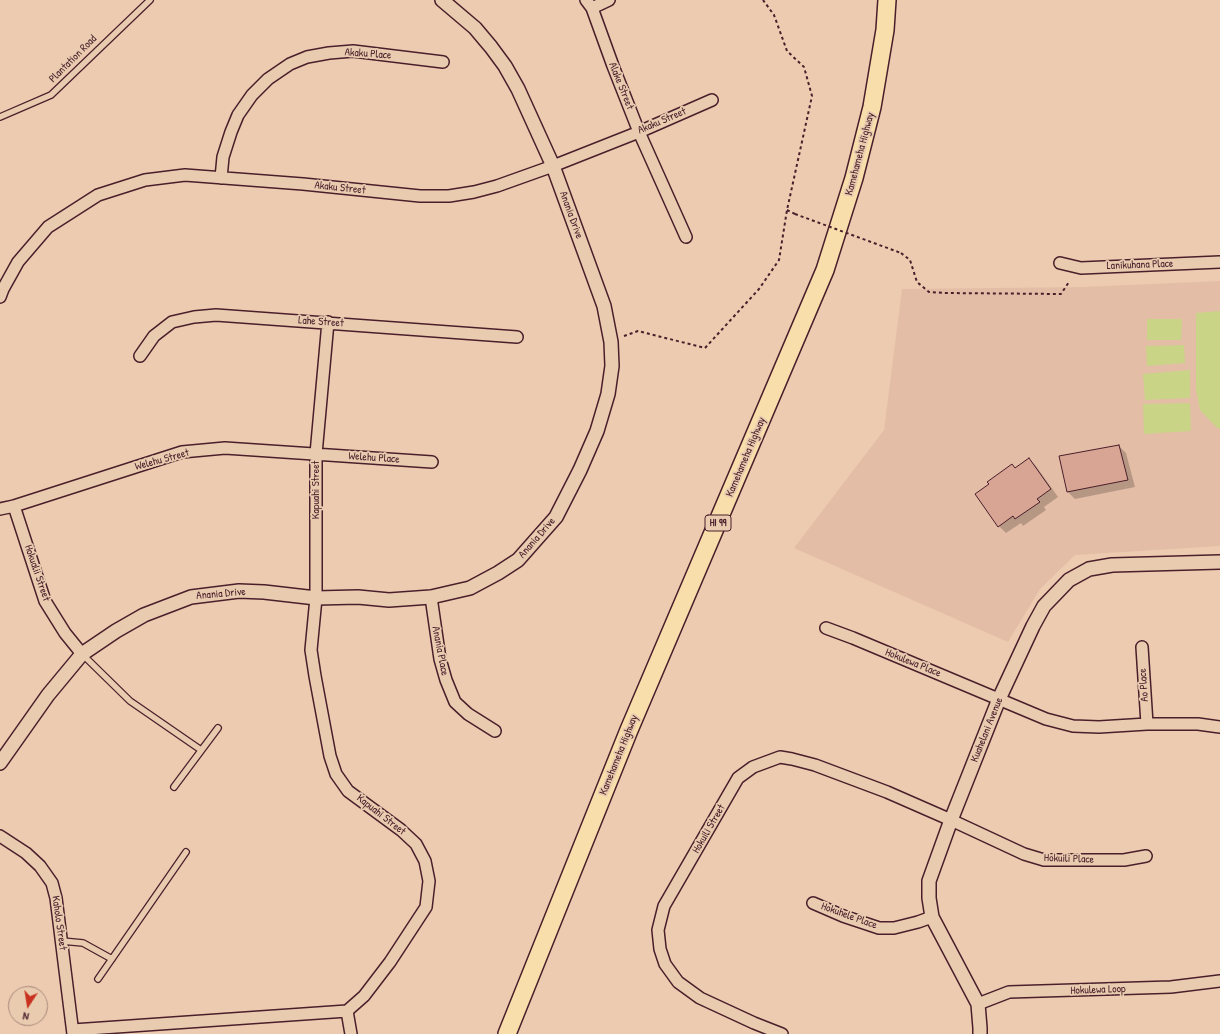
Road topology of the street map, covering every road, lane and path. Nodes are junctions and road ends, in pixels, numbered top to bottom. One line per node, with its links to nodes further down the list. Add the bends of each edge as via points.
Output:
1 (150, 0): 9 (lane, Plantation Road, via 51,95)
2 (442, 0): 11 (street, Anania Drive, via 475,28 505,66)
3 (609, 0): 6 (street)
4 (763, 0): 13 (path, via 774,15 787,51 804,67 812,96)
5 (887, 0): 55 (main road, Kamehameha Highway / HI 99, via 885,30 872,107 854,178 825,270 629,730)
6 (589, 4): 10 (street, Alake Street)
7 (443, 62): 12 (street, Akaku Place, via 353,51 307,57 290,64 268,79 238,115 223,157)
8 (712, 100): 10 (street, Akaku Street)
9 (0, 117)
10 (639, 132): 11 (street, Akaku Street); 14 (street, Alake Street)
11 (553, 166): 12 (street, Akaku Street, via 497,186 449,196 420,196); 28 (street, Anania Drive, via 604,306 611,342 612,366 608,394 597,431 580,470 556,517 537,540 518,560 470,588)
12 (221, 178): 18 (street, Akaku Street, via 185,175 145,180 98,195 48,227 18,262)
13 (787, 210): 17 (path, bridge, via 901,253 910,260 917,282 928,292 1061,294); 20 (path, via 779,260 759,289 705,348 638,331)
14 (686, 237)
15 (1220, 262): 16 (street, Lanikuhana Place, via 1082,268)
16 (1060, 263)
17 (1069, 282)
18 (0, 297)
19 (328, 322): 21 (street, Lahe Street); 22 (street, Lahe Street, via 216,315 194,317 172,322 154,336); 23 (street, Kapuahi Street)
20 (624, 336)
21 (517, 337)
22 (140, 356)
23 (316, 454): 24 (street, Welehu Place); 25 (street, Welehu Street, via 225,448 182,452); 29 (street, Kapuahi Street)
24 (432, 462)
25 (14, 506): 26 (street, Welehu Street); 32 (street, Hokualii Street, via 45,601)
26 (0, 509)
27 (1220, 562): 33 (street, Kuahelani Avenue, via 1112,566 1089,569 1069,580 1044,606)
28 (431, 596): 29 (street, Anania Drive, via 389,600 358,597); 37 (street, Anania Place, via 440,659 455,702 468,714)
29 (316, 598): 32 (street, Anania Drive, via 239,591 191,597 144,615); 52 (street, Kapuahi Street, via 311,650 330,756 336,774 348,791 416,844 425,861 429,881 426,907 369,990)
30 (826, 628): 33 (street, Hokulewa Place)
31 (1142, 647): 34 (street, Ao Place)
32 (82, 654): 38 (lane, via 130,700); 39 (street, Anania Drive, via 48,695)
33 (999, 699): 34 (street, via 1046,719 1073,726); 41 (street, Kuahelani Avenue)
34 (1147, 724): 35 (street, via 1198,724)
35 (1220, 727)
36 (218, 728): 38 (lane)
37 (495, 731)
38 (201, 750): 40 (lane)
39 (0, 763)
40 (174, 788)
41 (951, 820): 44 (street, Hokuili Place, via 1024,854 1044,860 1124,860); 46 (street, Kuahelani Avenue, via 929,882); 56 (street, Hokuili Street, via 888,792 792,759 780,757 753,768 738,778 664,906 658,930 660,949 665,964 678,982 700,998)
42 (0, 836): 47 (street, Kaholo Street, via 40,866 52,883)
43 (186, 852): 48 (lane)
44 (1146, 856)
45 (813, 903): 46 (street, Hokuhele Place, via 879,928 894,928)
46 (932, 916): 51 (street, Kuahelani Avenue)
47 (62, 941): 48 (lane, via 83,943); 53 (street, Kaholo Street)
48 (112, 959): 49 (lane)
49 (98, 979)
50 (1220, 981): 51 (street, Hokulewa Loop, via 1170,987 1009,992)
51 (978, 1004): 57 (street, Kuahelani Avenue)
52 (347, 1011): 53 (street); 54 (street)
53 (73, 1032)
54 (351, 1034)
55 (507, 1034)
56 (782, 1034)
57 (980, 1034)

